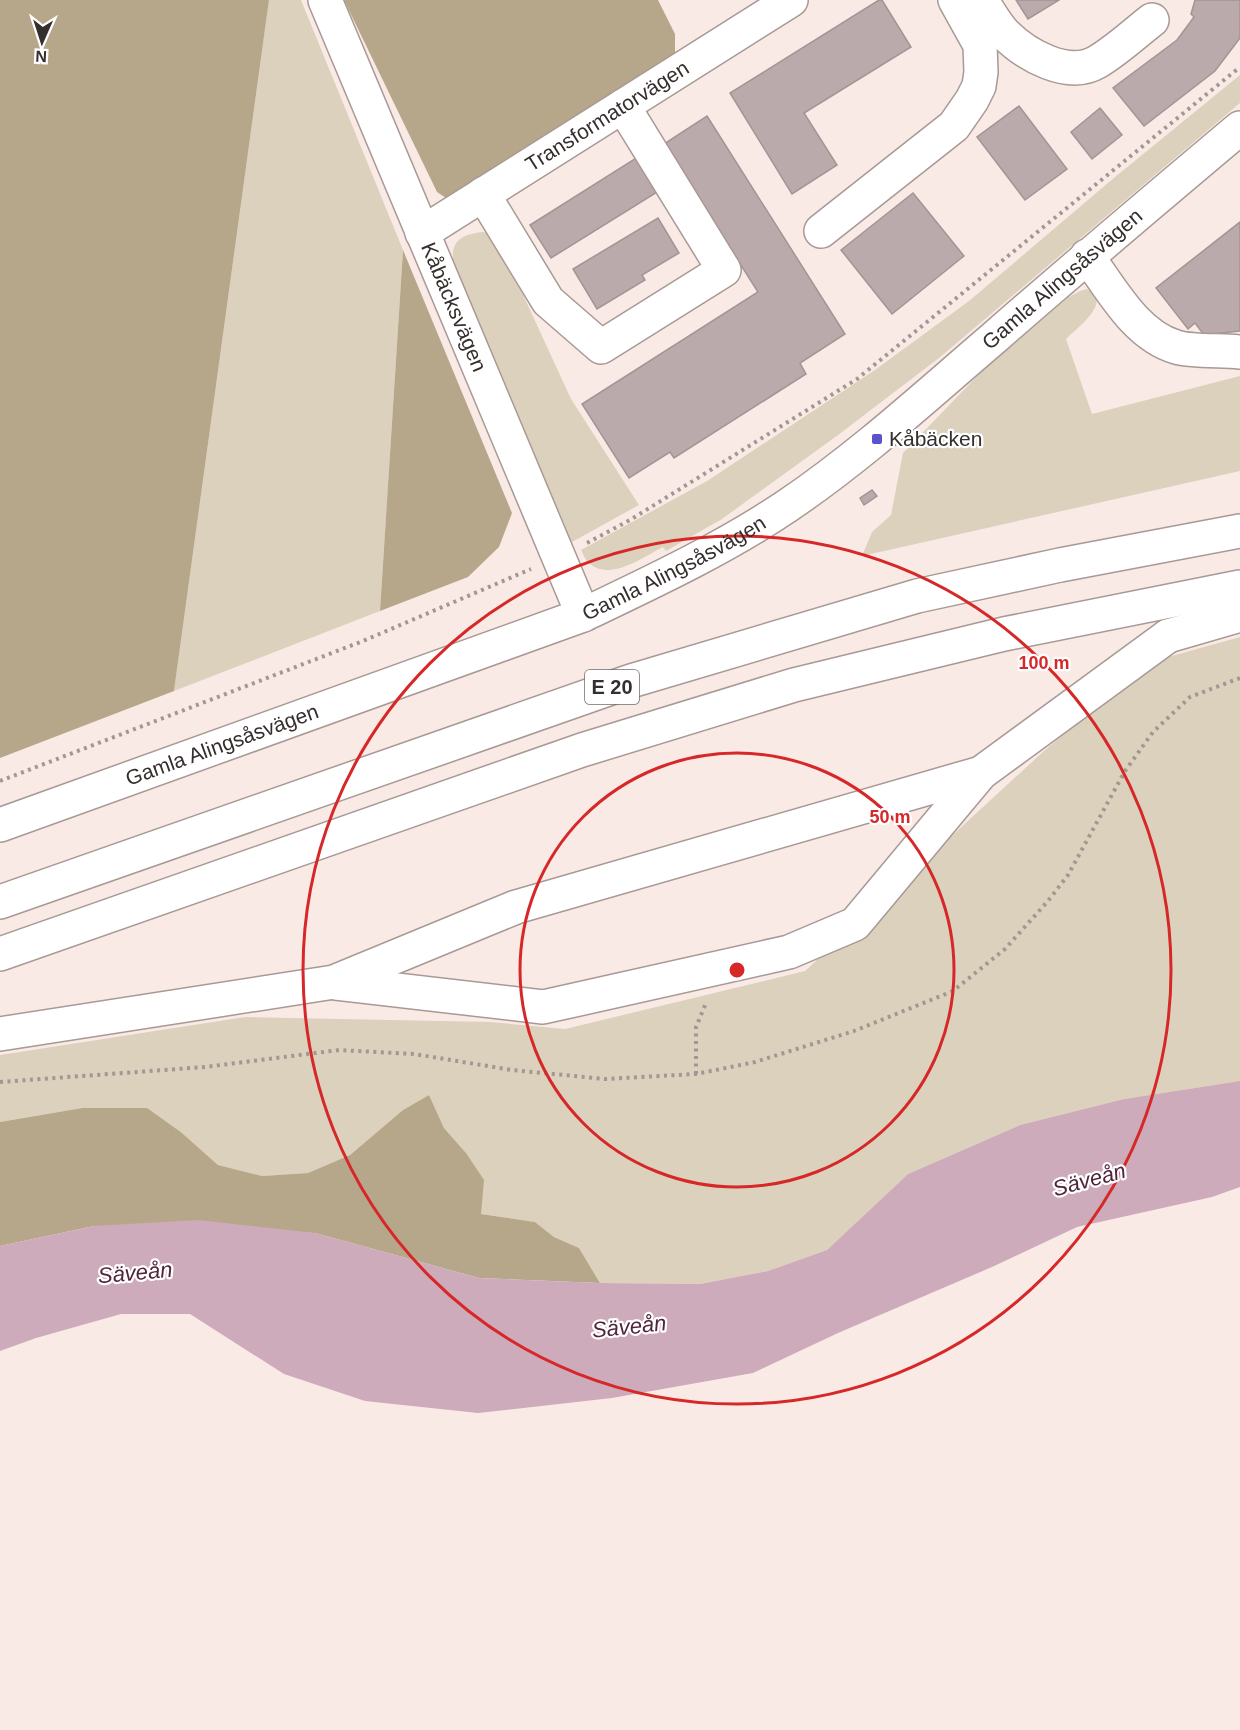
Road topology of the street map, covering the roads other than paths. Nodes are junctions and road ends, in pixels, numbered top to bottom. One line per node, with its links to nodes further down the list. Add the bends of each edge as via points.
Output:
1 (325, 0): 10 (main road, Kåbäcksvägen)
2 (791, 0): 6 (main road, Transformatorvägen)
3 (955, 0): 9 (main road, via 980,45 979,86 972,100 954,126)
4 (981, 0): 5 (main road, via 1004,33 1025,50 1064,67 1096,63)
5 (1152, 20)
6 (623, 106): 8 (main road, Transformatorvägen); 8 (main road, via 724,270 601,347 548,301)
7 (1240, 128): 11 (main road, Gamla Alingsåsvägen)
8 (483, 194): 10 (main road, Transformatorvägen)
9 (821, 231)
10 (422, 233): 15 (main road, Kåbäcksvägen)
11 (1087, 256): 12 (main road, via 1133,318 1153,337 1176,347); 15 (main road, Gamla Alingsåsvägen, via 877,439 787,506 669,574)
12 (1240, 352)
13 (1240, 531): 19 (main road, E 20, via 917,596 631,681)
14 (1240, 587): 20 (main road, E 20, via 1004,634 794,685 582,750)
15 (583, 615): 18 (main road, Gamla Alingsåsvägen)
16 (1240, 615): 17 (main road, via 1168,636)
17 (981, 773): 21 (main road, via 516,907); 21 (main road, via 855,924 789,952 543,1007)
18 (0, 825)
19 (0, 902)
20 (0, 954)
21 (334, 982): 22 (main road)
22 (0, 1035)

